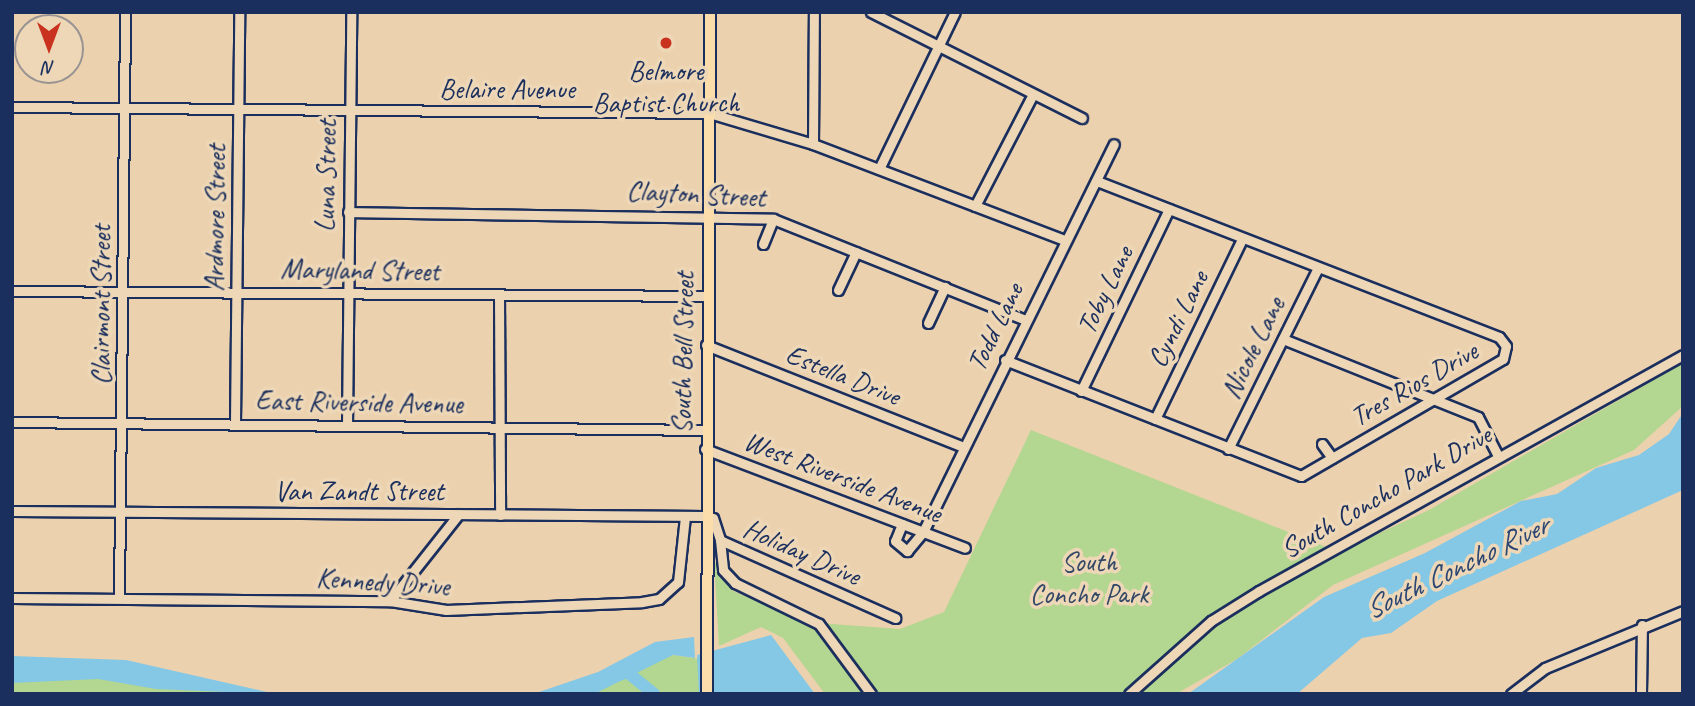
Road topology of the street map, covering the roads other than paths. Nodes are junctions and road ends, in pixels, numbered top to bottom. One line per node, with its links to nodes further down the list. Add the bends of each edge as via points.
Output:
1 (125, 12): 11 (street, Clairmont Street)
2 (239, 12): 12 (street, Ardmore Street)
3 (351, 12): 13 (street, Luna Street)
4 (710, 12): 14 (main road, South Bell Street)
5 (814, 12): 16 (street)
6 (871, 12): 8 (street)
7 (955, 12): 8 (street)
8 (939, 45): 9 (street); 18 (street)
9 (1033, 94): 15 (street); 20 (street)
10 (12, 107): 11 (street, Belaire Avenue)
11 (125, 107): 12 (street, Belaire Avenue); 33 (street, Clairmont Street)
12 (239, 108): 13 (street, Belaire Avenue); 34 (street, Ardmore Street)
13 (350, 110): 14 (street, Belaire Avenue); 22 (street, Luna Street)
14 (709, 113): 16 (street, Belaire Avenue); 23 (main road, South Bell Street)
15 (1082, 118)
16 (813, 144): 18 (street, Belaire Avenue)
17 (1114, 144): 19 (street, Todd Lane)
18 (879, 169): 20 (street, Belaire Avenue)
19 (1096, 181): 21 (street, Tres Rios Drive); 25 (street, Todd Lane)
20 (975, 206): 25 (street, Belaire Avenue)
21 (1169, 209): 26 (street, Tres Rios Drive); 44 (street, Toby Lane)
22 (348, 212): 23 (street, Clayton Street); 35 (street, Luna Street)
23 (708, 214): 24 (street, Clayton Street); 37 (main road, South Bell Street)
24 (773, 219): 27 (street); 28 (street, Clayton Street)
25 (1062, 239): 38 (street, Todd Lane)
26 (1242, 239): 29 (street, Tres Rios Drive); 46 (street, Cyndi Lane)
27 (763, 244)
28 (856, 251): 30 (street, Clayton Street); 31 (street)
29 (1318, 268): 40 (street, Nicole Lane); 45 (street, Tres Rios Drive, via 1499,337 1506,346 1503,359)
30 (945, 287): 38 (street, Clayton Street); 39 (street)
31 (838, 290)
32 (12, 291): 33 (street, Maryland Street)
33 (123, 292): 34 (street, Maryland Street); 49 (street, Clairmont Street)
34 (237, 292): 35 (street, Maryland Street); 48 (street, Ardmore Street)
35 (349, 292): 36 (street, Maryland Street); 50 (street, Luna Street)
36 (499, 295): 37 (street, Maryland Street); 51 (street)
37 (707, 296): 41 (main road, South Bell Street)
38 (1023, 320): 43 (street, Todd Lane)
39 (928, 323)
40 (1283, 339): 45 (street); 56 (street, Nicole Lane)
41 (706, 345): 52 (main road, South Bell Street); 54 (street, Estella Drive)
42 (1683, 355): 57 (street, South Concho Park Drive)
43 (1004, 360): 44 (street, Tres Rios Drive); 54 (street, Todd Lane)
44 (1081, 391): 46 (street, Tres Rios Drive)
45 (1435, 398): 57 (street, via 1478,417); 58 (street, Tres Rios Drive)
46 (1155, 419): 56 (street, Tres Rios Drive)
47 (12, 422): 49 (street, East Riverside Avenue)
48 (235, 423): 49 (street, East Riverside Avenue); 50 (street, East Riverside Avenue)
49 (123, 424): 60 (street, Clairmont Street)
50 (347, 425): 51 (street, East Riverside Avenue)
51 (499, 428): 52 (street, East Riverside Avenue); 62 (street)
52 (705, 430): 55 (main road, South Bell Street)
53 (1322, 444): 58 (street)
54 (963, 447): 66 (street, Todd Lane)
55 (705, 449): 63 (main road, South Bell Street); 65 (street, West Riverside Avenue)
56 (1228, 449): 58 (street, Tres Rios Drive, via 1301,475)
57 (1497, 454): 77 (street, South Concho Park Drive, via 1211,621)
58 (1332, 458)
59 (12, 511): 60 (street, Van Zandt Street)
60 (121, 512): 61 (street, Van Zandt Street); 70 (street, Clairmont Street)
61 (458, 515): 62 (street, Van Zandt Street); 71 (street)
62 (500, 515): 64 (street, Van Zandt Street)
63 (704, 516): 64 (street, Van Zandt Street); 67 (street, Holiday Drive, via 713,519); 75 (main road, South Bell Street)
64 (685, 517): 71 (street, Kennedy Drive, via 678,582 659,599 483,610)
65 (902, 524): 66 (street, West Riverside Avenue); 66 (street, via 895,541 906,551)
66 (923, 532): 68 (street, West Riverside Avenue)
67 (720, 540): 73 (street, Holiday Drive); 76 (street, via 723,570 736,583 819,624)
68 (965, 548)
69 (12, 598): 70 (street, Kennedy Drive)
70 (119, 598): 71 (street, Kennedy Drive)
71 (390, 601)
72 (1683, 611): 74 (street)
73 (895, 618)
74 (1642, 625): 78 (street, via 1545,668); 79 (street)
75 (708, 694)
76 (871, 694)
77 (1129, 694)
78 (1511, 694)
79 (1641, 694)

